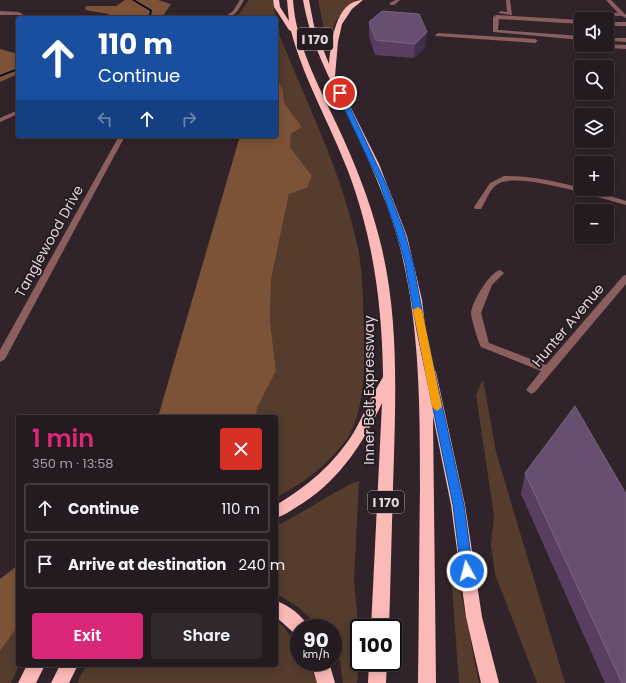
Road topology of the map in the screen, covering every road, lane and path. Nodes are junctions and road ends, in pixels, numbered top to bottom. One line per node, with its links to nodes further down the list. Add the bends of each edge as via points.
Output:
1 (242, 0): 13 (street, via 235,12)
2 (276, 0): 23 (highway)
3 (290, 0): 23 (highway, Inner Belt Expressway / I 170)
4 (306, 0): 29 (highway, I 170, via 314,37)
5 (360, 0): 29 (highway, via 347,11 337,26)
6 (398, 0): 9 (street)
7 (508, 0): 15 (street, via 510,14 496,13)
8 (608, 0): 14 (street)
9 (392, 4)
10 (0, 15): 12 (street); 16 (street)
11 (614, 15): 14 (street)
12 (22, 16)
13 (229, 16)
14 (625, 16)
15 (496, 17): 17 (street); 22 (street, via 495,31)
16 (14, 21)
17 (574, 22)
18 (614, 24): 19 (street)
19 (626, 24)
20 (619, 34): 25 (street)
21 (438, 35): 26 (street)
22 (574, 37)
23 (296, 39): 40 (highway, Inner Belt Expressway / I 170, via 350,166 375,238 386,300)
24 (614, 39): 25 (street)
25 (624, 40)
26 (574, 44)
27 (614, 46): 28 (street)
28 (626, 47)
29 (332, 76): 37 (highway, I 170, via 393,208 409,263)
30 (16, 113): 31 (street)
31 (0, 120)
32 (121, 138): 38 (street, Tanglewood Drive)
33 (626, 203): 34 (street, via 534,180 503,178 495,181)
34 (478, 207)
35 (500, 273): 39 (street, via 488,284 476,313 485,345)
36 (626, 278): 39 (street, Hunter Avenue)
37 (421, 331): 54 (highway, I 170, via 427,468); 55 (highway, via 458,505 474,617)
38 (0, 359)
39 (548, 370): 41 (street, Hunter Avenue)
40 (389, 376): 42 (highway, via 343,458 325,478 303,496); 45 (highway, Inner Belt Expressway / I 170)
41 (531, 390)
42 (278, 511)
43 (278, 609): 44 (highway)
44 (291, 619)
45 (380, 619)
46 (35, 667): 50 (highway)
47 (68, 667): 51 (highway)
48 (323, 671): 52 (highway)
49 (378, 671): 53 (highway)
50 (26, 683)
51 (60, 683)
52 (326, 683)
53 (377, 683)
54 (427, 683)
55 (490, 683)

